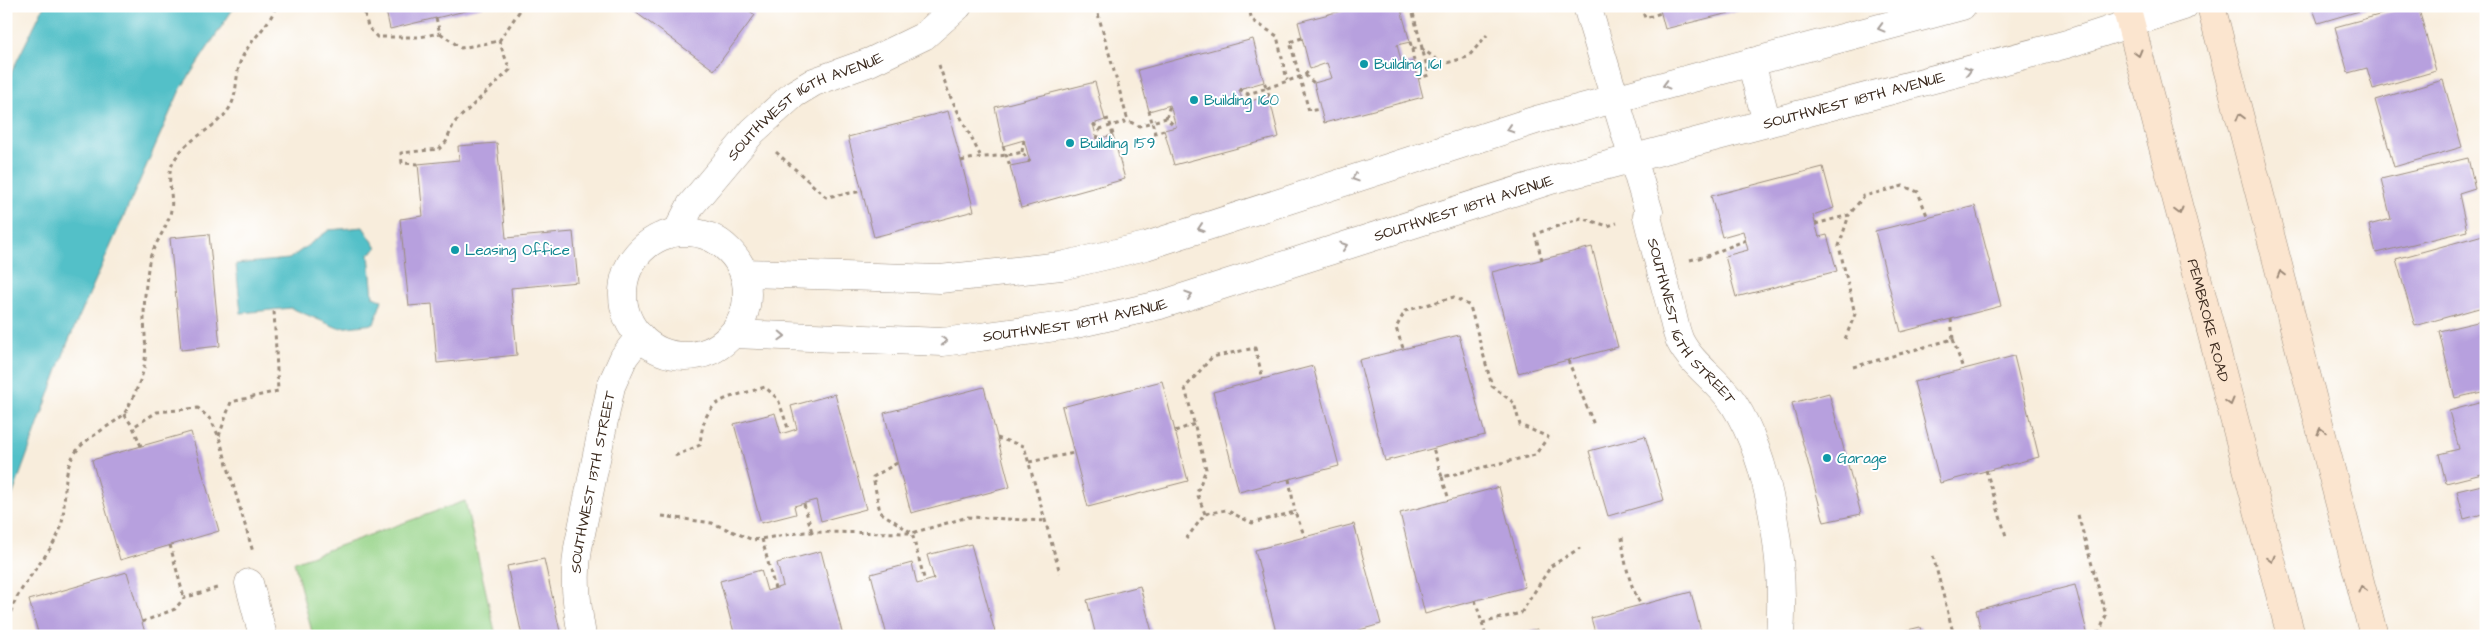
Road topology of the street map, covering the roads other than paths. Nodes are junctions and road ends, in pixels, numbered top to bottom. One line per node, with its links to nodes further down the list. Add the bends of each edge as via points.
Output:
1 (958, 6): 11 (street, SOUTHWEST 116TH AVENUE, via 924,36 870,62 814,82 794,94 753,131 691,206)
2 (1587, 6): 8 (street, SOUTHWEST 16TH STREET)
3 (1962, 6): 7 (street, one-way to 7)
4 (2184, 6): 6 (street, SOUTHWEST 118TH AVENUE)
5 (2211, 6): 20 (main road, one-way to 5)
6 (2128, 14): 9 (street, SOUTHWEST 118TH AVENUE, one-way to 6, via 2067,44); 19 (main road, PEMBROKE ROAD, one-way to 19)
7 (1751, 62): 8 (street, one-way to 8); 9 (street)
8 (1616, 99): 10 (street, SOUTHWEST 16TH STREET); 12 (street, one-way to 12, via 1536,120 1146,246 1061,266 940,279)
9 (1768, 123): 10 (street, SOUTHWEST 118TH AVENUE)
10 (1634, 160): 13 (street, SOUTHWEST 118TH AVENUE, one-way to 10, via 943,342 1071,325 1160,305 1551,180); 18 (street, SOUTHWEST 16TH STREET, via 1680,341 1733,403 1749,431 1762,470 1783,600)
11 (677, 232): 12 (street, via 696,232 711,237 725,246); 14 (street, via 658,238 643,248 630,264 624,301 629,320)
12 (744, 272): 13 (street, via 747,305)
13 (733, 334): 14 (street, via 722,344 695,356 665,353)
14 (640, 336): 17 (street, SOUTHWEST 13TH STREET, via 624,357 611,386 578,548 574,571)
15 (249, 583): 16 (street)
16 (263, 636)
17 (582, 636)
18 (1780, 636)
19 (2291, 636)
20 (2374, 636)

